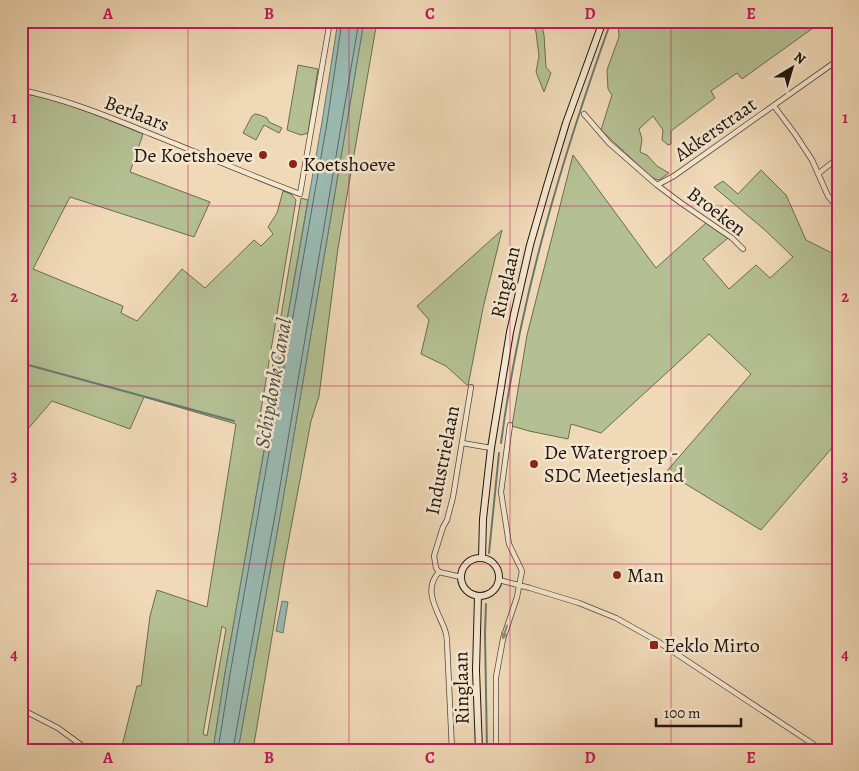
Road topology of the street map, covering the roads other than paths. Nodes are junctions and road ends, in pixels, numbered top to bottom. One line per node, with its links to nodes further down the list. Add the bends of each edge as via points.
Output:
1 (330, 21): 4 (street, Berlaars, via 300,194 128,125)
2 (603, 21): 15 (main road, Ringlaan, via 564,132 530,245 510,332)
3 (838, 60): 5 (street, Akkerstraat)
4 (21, 90)
5 (774, 106): 8 (street); 9 (street, Akkerstraat)
6 (584, 114): 9 (street, Broeken, via 610,143)
7 (838, 158): 8 (street)
8 (819, 173): 10 (street, via 828,196)
9 (657, 185): 11 (street, Broeken, via 732,238)
10 (838, 208)
11 (743, 250)
12 (470, 387): 14 (street, Industrielaan)
13 (510, 425): 20 (street, via 501,492 509,544 522,571)
14 (462, 444): 15 (street); 17 (street, Industrielaan, via 453,497 434,556)
15 (491, 448): 16 (main road, Ringlaan)
16 (482, 558): 18 (main road, via 467,563); 19 (main road, via 493,563)
17 (439, 572): 18 (street); 24 (street, via 432,583 432,592 448,642)
18 (461, 577): 21 (main road, via 468,592)
19 (499, 580): 20 (street); 21 (main road, via 492,592)
20 (520, 585): 26 (street, Ringlaan, one-way to 26, via 503,639 496,677); 27 (street, via 616,618 657,641)
21 (478, 596): 25 (main road, Ringlaan)
22 (21, 709): 23 (street, via 58,728)
23 (88, 750)
24 (452, 750)
25 (479, 750)
26 (496, 750)
27 (822, 750)

